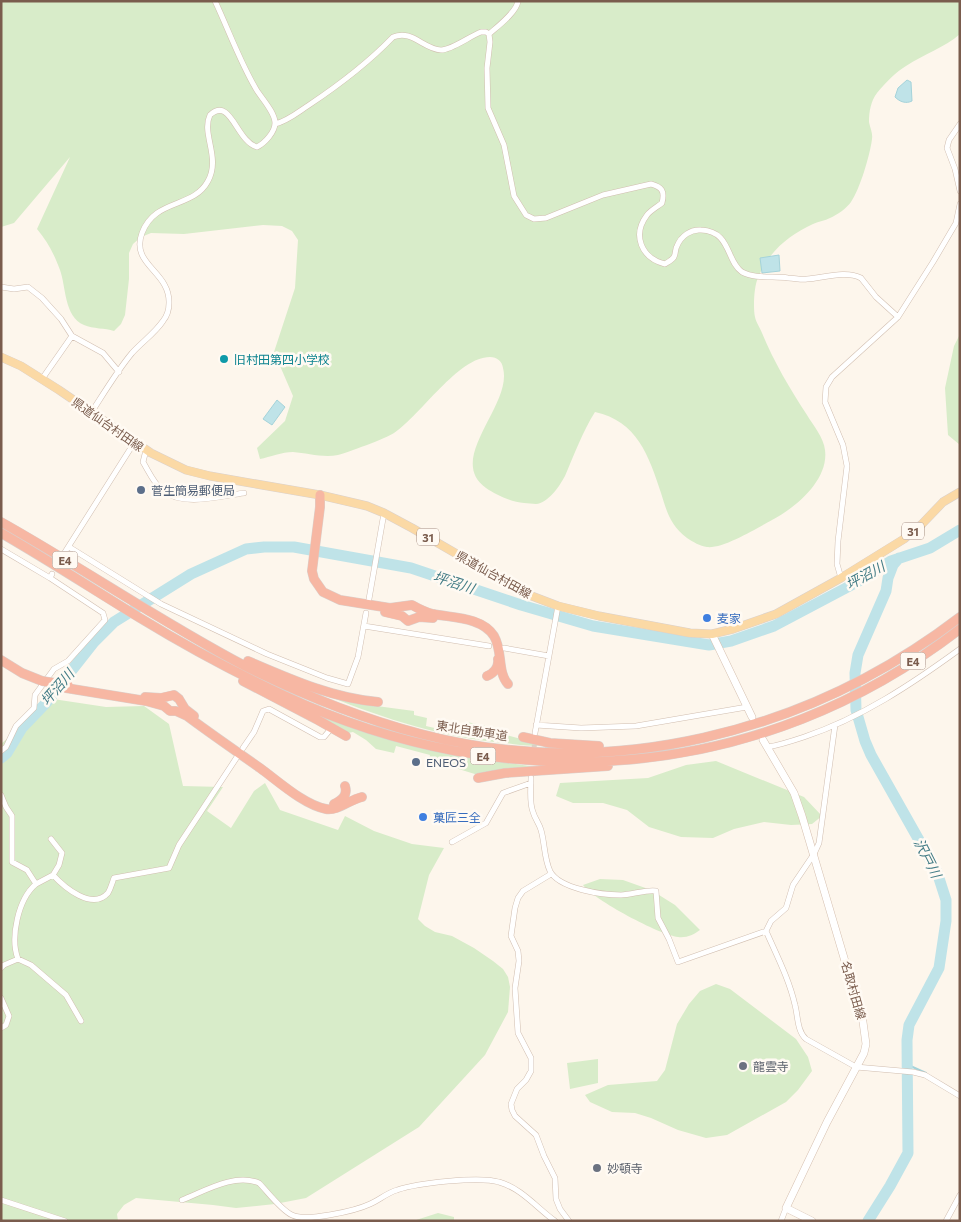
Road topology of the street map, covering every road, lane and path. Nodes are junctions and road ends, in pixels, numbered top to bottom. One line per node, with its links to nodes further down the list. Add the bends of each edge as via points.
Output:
1 (215, 1): 4 (street, via 247,73 274,116)
2 (518, 1): 3 (street, via 513,11)
3 (489, 34): 4 (street, via 480,32 441,50 409,35 399,34 324,96 291,118); 9 (street, via 488,108 504,146 514,196 526,215 534,219 546,218 602,195 651,184 659,186 663,190 662,202 648,213 640,231 641,245 650,258 665,264 675,255 683,237 701,230 716,234 725,242 742,272 805,280 856,276)
4 (275, 124): 12 (street, via 263,144 257,147 246,141 224,110 210,115 208,125 214,160 208,182 189,199 164,207 142,232 142,257 161,277 167,289 167,313 164,321 131,354)
5 (960, 124): 6 (street, via 947,148)
6 (960, 192)
7 (960, 204): 9 (street, via 956,222)
8 (1, 288): 10 (street, via 28,287 61,319)
9 (898, 317): 27 (street, via 832,377 826,387 825,402 844,445 847,466 838,540)
10 (72, 336): 12 (street, via 102,353); 13 (street)
11 (1, 357): 13 (main road, 県道仙台村田線 / 31)
12 (119, 372): 14 (street)
13 (42, 379): 14 (main road, 県道仙台村田線 / 31)
14 (91, 413): 15 (main road, 県道仙台村田線 / 31)
15 (134, 443): 16 (main road, 県道仙台村田線 / 31); 23 (street)
16 (146, 450): 18 (street, via 143,462 157,484 170,495 193,500); 19 (main road, 県道仙台村田線 / 31, via 186,470)
17 (960, 492): 27 (main road, 県道仙台村田線 / 31, via 943,502 904,539)
18 (244, 493)
19 (320, 495): 20 (main road, 県道仙台村田線 / 31); 26 (highway)
20 (384, 512): 28 (street); 29 (main road, 県道仙台村田線 / 31, via 524,593)
21 (1, 522): 31 (highway, 東北自動車道 / E4)
22 (1, 533): 33 (highway, 東北自動車道 / E4)
23 (69, 547): 25 (street); 45 (street, via 161,604 267,654)
24 (1, 549): 62 (street, via 51,576 103,613 105,620 68,661 54,669 35,695 34,708 16,726)
25 (65, 552)
26 (310, 563): 43 (highway, via 308,570 313,587 326,600 395,614 408,621 424,617 462,622 486,632 494,642 499,662 493,674); 46 (highway, via 318,587 340,600 390,608 412,604 424,611 469,620 488,629 498,643 502,672)
27 (840, 578): 36 (main road, 県道仙台村田線 / 31, via 776,614)
28 (369, 599)
29 (558, 609): 36 (main road, 県道仙台村田線 / 31); 40 (street)
30 (366, 613): 34 (street)
31 (158, 616): 49 (highway, via 285,677 348,698); 59 (highway, 東北自動車道 / E4, via 245,666 287,685 362,716 421,734 485,746 550,752)
32 (960, 617): 59 (highway, 東北自動車道 / E4, via 917,648 847,688 803,708)
33 (151, 625): 56 (highway, via 174,644); 59 (highway, 東北自動車道 / E4, via 284,695 359,726 419,744 486,756 550,762 641,758)
34 (364, 626): 37 (street); 45 (street)
35 (960, 629): 59 (highway, 東北自動車道 / E4, via 910,664 846,700 776,729 729,742)
36 (712, 635): 50 (main road)
37 (489, 646)
38 (504, 648): 40 (street)
39 (960, 649): 53 (street, via 918,678)
40 (549, 656): 52 (street)
41 (1, 660): 44 (highway)
42 (1, 664): 44 (highway, via 21,676)
43 (487, 676)
44 (42, 682): 47 (highway, bridge)
45 (348, 684): 48 (street)
46 (508, 684)
47 (67, 687): 65 (highway, via 161,698 174,695 185,709 307,798 332,804 342,800); 67 (highway, via 146,701 187,716 318,807 335,809)
48 (345, 692)
49 (378, 702)
50 (747, 708): 51 (main road); 52 (street, via 636,726 581,728)
51 (752, 716)
52 (536, 725): 55 (street)
53 (835, 725): 60 (street); 70 (street, via 820,843)
54 (329, 732): 61 (street, via 320,737 265,709)
55 (535, 733)
56 (346, 736)
57 (523, 737): 59 (highway, via 589,746 674,739)
58 (763, 740): 60 (main road, 名取村田線)
59 (697, 744): 64 (highway, via 673,757 636,763)
60 (768, 747): 70 (main road, 名取村田線, via 794,793)
61 (243, 748)
62 (1, 751)
63 (237, 757): 72 (street, via 179,845 169,868 114,878 107,893 92,899 84,898)
64 (478, 778)
65 (345, 786)
66 (1, 795): 73 (street, via 12,816 12,862 27,870)
67 (362, 797)
68 (52, 839): 72 (street, via 62,853)
69 (452, 842): 71 (street, via 486,823 503,793 531,780 533,813 541,830 545,859)
70 (814, 854): 74 (street, via 793,885 786,908 771,921); 80 (main road, 名取村田線, via 863,1022 866,1044)
71 (551, 874): 74 (street, via 568,886 602,893 621,895 656,891 658,918 678,962); 88 (street, via 523,891 515,908 512,936 519,962 515,988 518,1033 531,1058 531,1071 517,1089 511,1104 515,1116 536,1135 555,1178 556,1199)
72 (52, 875): 73 (street)
73 (36, 884): 75 (street, via 26,896 16,925 14,944)
74 (766, 931): 80 (street, via 788,981 801,1034)
75 (18, 959): 76 (street); 78 (street, via 66,995)
76 (1, 968)
77 (1, 998): 79 (street, via 9,1016)
78 (81, 1021)
79 (1, 1028)
80 (856, 1066): 81 (street, via 925,1075); 85 (main road, 名取村田線)
81 (960, 1096)
82 (960, 1195): 91 (street)
83 (1, 1200): 86 (street)
84 (182, 1200): 87 (street, via 222,1184 252,1181 259,1183 290,1215 301,1218 369,1205 405,1188 480,1179 499,1182 516,1190)
85 (786, 1208): 89 (street); 90 (main road)
86 (65, 1221)
87 (556, 1221)
88 (569, 1221)
89 (781, 1221)
90 (812, 1221)
91 (946, 1221)

